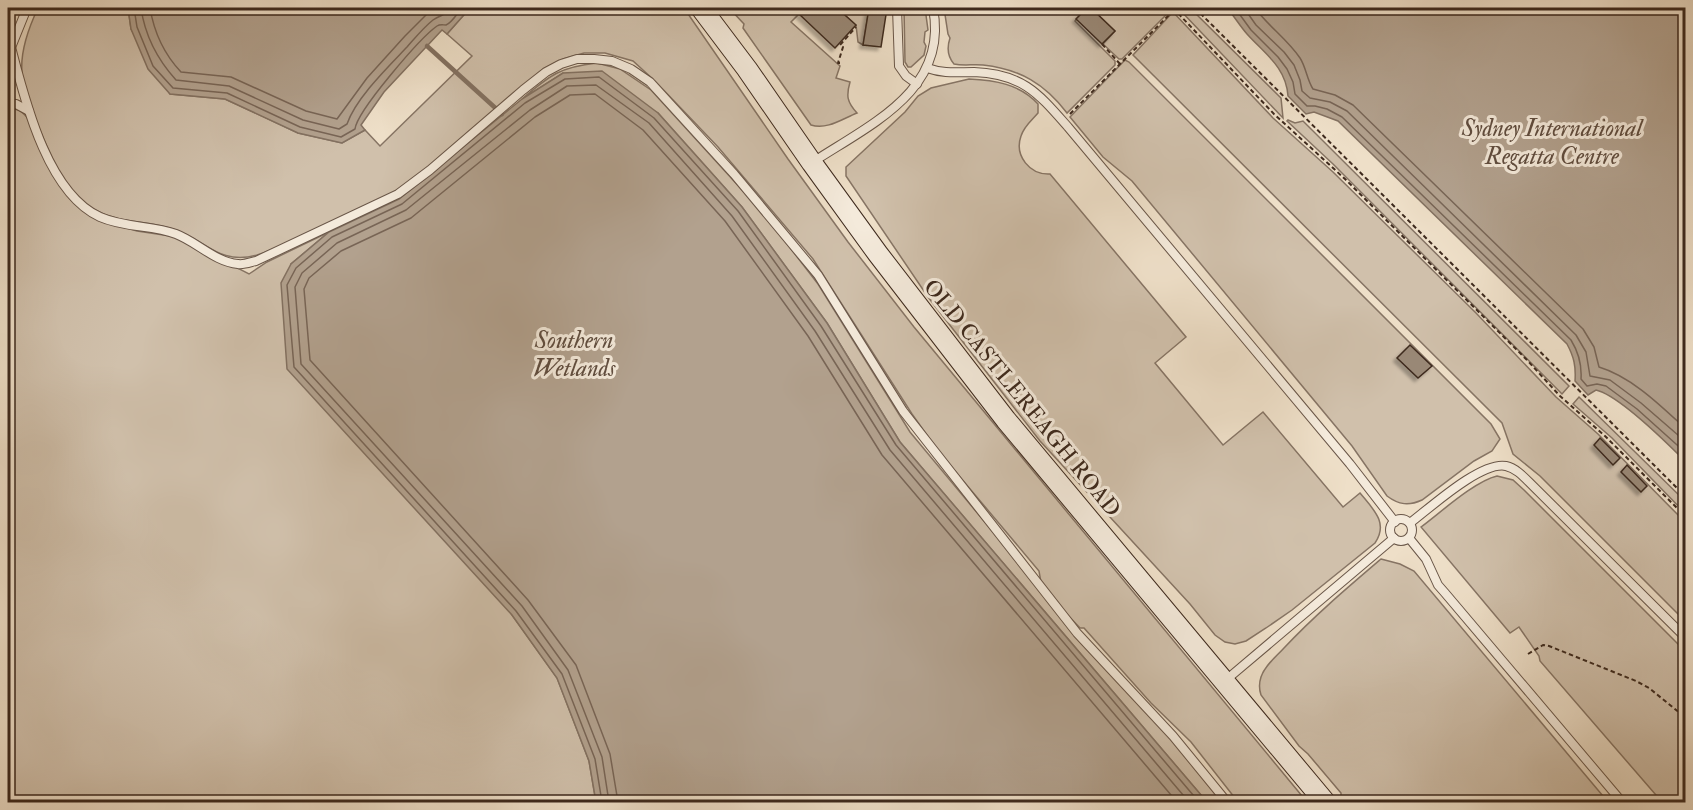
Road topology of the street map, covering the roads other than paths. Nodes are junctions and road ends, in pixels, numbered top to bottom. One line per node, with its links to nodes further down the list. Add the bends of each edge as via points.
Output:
1 (27, 8): 5 (lane)
2 (701, 8): 11 (street, OLD CASTLEREAGH ROAD)
3 (897, 8): 8 (lane, via 900,66)
4 (933, 8): 7 (lane, via 935,44)
5 (11, 47): 6 (lane); 10 (lane)
6 (8, 56)
7 (927, 68): 8 (lane); 12 (lane, via 943,73 993,74 1031,88 1063,121)
8 (917, 84): 11 (lane, via 884,115)
9 (8, 104): 10 (lane)
10 (29, 111): 18 (lane, via 55,174 86,209 115,222 174,233 238,264 256,261 398,194 523,90 561,64 594,59 631,69 650,82 734,174 818,275 903,411 1077,633 1173,736)
11 (812, 163): 17 (street, OLD CASTLEREAGH ROAD, via 1006,420)
12 (1395, 522): 13 (lane, via 1402,519); 14 (lane, via 1390,531)
13 (1410, 523): 15 (lane); 16 (lane, via 1480,472 1500,465 1513,468)
14 (1394, 538): 15 (lane); 17 (lane)
15 (1409, 538): 20 (lane, via 1426,559 1438,585)
16 (1686, 638)
17 (1225, 681): 19 (street, OLD CASTLEREAGH ROAD)
18 (1227, 802)
19 (1325, 802)
20 (1622, 802)

